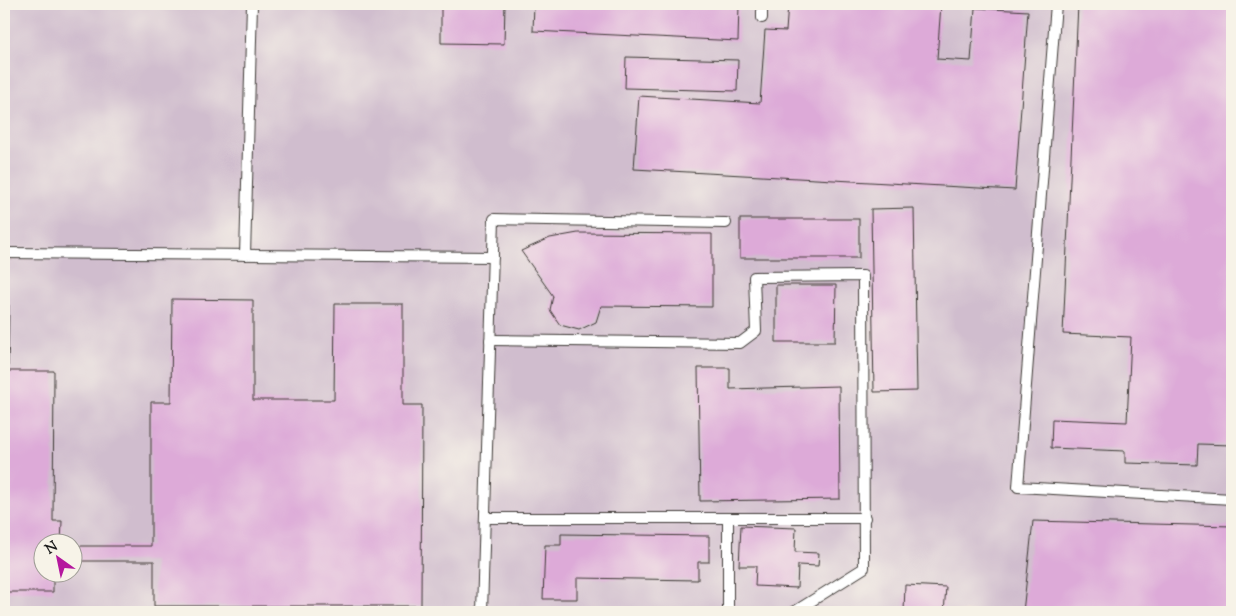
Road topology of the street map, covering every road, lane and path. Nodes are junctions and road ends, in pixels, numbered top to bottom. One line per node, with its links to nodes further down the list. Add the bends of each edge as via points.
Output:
1 (252, 4): 7 (lane)
2 (762, 4): 4 (lane)
3 (1056, 4): 10 (lane, via 1018,487)
4 (762, 18)
5 (726, 223): 8 (lane, via 494,219)
6 (4, 253): 7 (lane)
7 (245, 255): 8 (lane)
8 (493, 257): 9 (lane)
9 (490, 340): 11 (lane); 13 (lane, via 740,343 756,331 754,277 863,276)
10 (1232, 499)
11 (485, 518): 12 (lane); 14 (lane)
12 (728, 518): 13 (lane); 15 (lane)
13 (865, 518): 16 (lane, via 864,568)
14 (482, 612)
15 (728, 612)
16 (794, 612)

